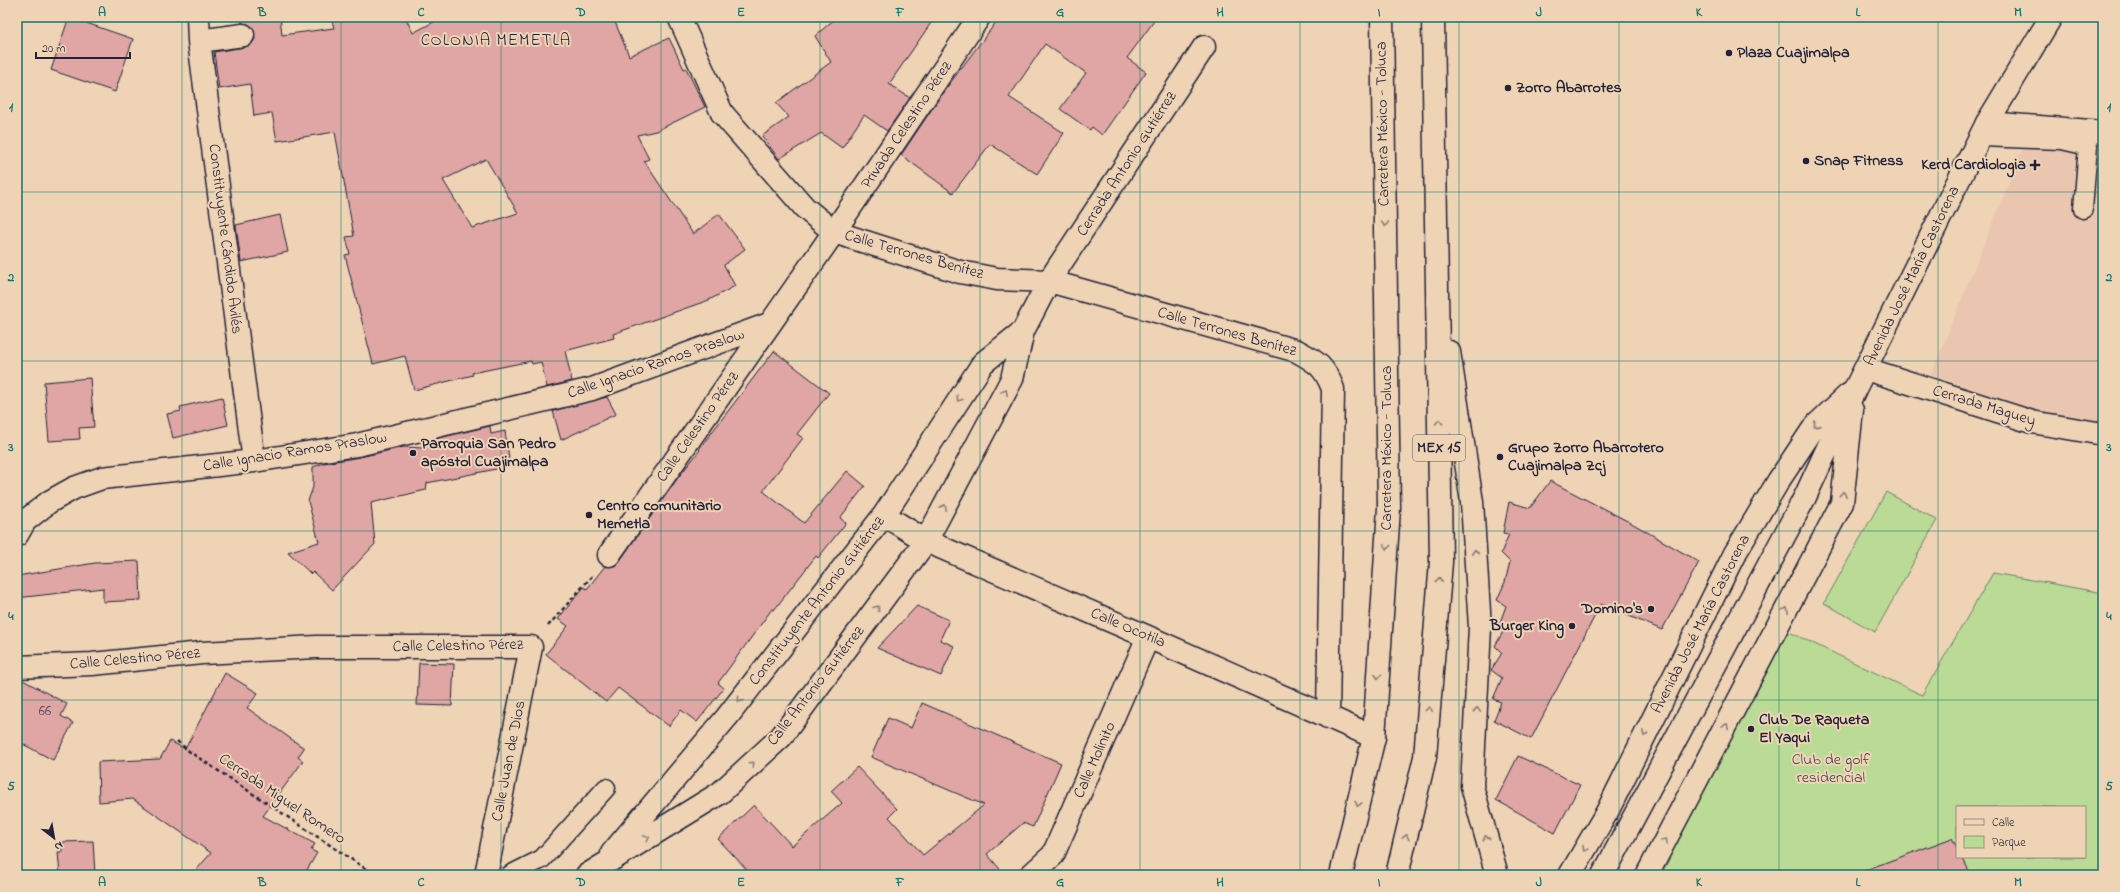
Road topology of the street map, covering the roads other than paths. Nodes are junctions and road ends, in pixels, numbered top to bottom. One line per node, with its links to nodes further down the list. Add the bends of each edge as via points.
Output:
1 (198, 17): 8 (street, Constituyente Cándido Avilés)
2 (679, 17): 13 (street, via 722,113 804,208)
3 (979, 17): 13 (street, Privada Celestino Pérez)
4 (1382, 17): 30 (street, Carretera México - Toluca, one-way to 30, via 1389,508)
5 (1433, 17): 14 (street, MEX 15)
6 (2051, 17): 10 (street, Avenida José María Castorena)
7 (243, 35): 8 (street)
8 (199, 41): 21 (street, Constituyente Cándido Avilés)
9 (1204, 46): 15 (street, Cerrada Antonio Gutiérrez)
10 (1984, 130): 11 (street); 12 (lane, via 2088,146); 18 (street, Avenida José María Castorena)
11 (2103, 132)
12 (2083, 209)
13 (834, 232): 15 (street, Calle Terrones Benítez, via 960,272 997,279); 16 (street, Calle Celestino Pérez)
14 (1436, 267): 37 (street, MEX 15, one-way to 14, via 1425,757 1441,562); 38 (street, one-way to 14, via 1472,786 1480,627 1472,502)
15 (1050, 281): 17 (street, Constituyente Antonio Gutiérrez); 29 (street, Calle Terrones Benítez, via 1297,351 1317,362 1327,372 1333,389)
16 (769, 324): 21 (street, Calle Ignacio Ramos Praslow, via 592,389 357,445); 25 (street, Calle Celestino Pérez)
17 (1024, 331): 22 (street, Constituyente Antonio Gutiérrez, one-way to 22, via 983,363); 24 (street, Constituyente Antonio Gutiérrez, one-way to 17, via 1012,379)
18 (1866, 369): 19 (street, Avenida José María Castorena); 20 (street, Cerrada Maguey, via 2032,422)
19 (1855, 389): 39 (street, Avenida José María Castorena, one-way to 39, via 1815,426 1738,548 1607,812); 40 (street, Avenida José María Castorena, via 1805,497); 41 (street, Avenida José María Castorena, one-way to 19, via 1842,503)
20 (2103, 434)
21 (254, 461): 23 (street, Calle Ignacio Ramos Praslow, via 102,478 74,488 49,502 25,521)
22 (884, 515): 24 (street, Calle Ocotila); 32 (street, Constituyente Antonio Gutiérrez, one-way to 32, via 727,717)
23 (17, 535)
24 (926, 541): 26 (street, Calle Ocotila); 32 (street, Calle Antonio Gutiérrez, one-way to 24, via 720,793 781,736)
25 (610, 555)
26 (1148, 637): 29 (street, Calle Ocotila); 35 (street, Calle Molinito, via 1053,856)
27 (531, 646): 28 (street, Calle Celestino Pérez, via 316,647 202,653 92,664); 33 (street, Calle Juan de Dios)
28 (17, 667)
29 (1328, 717): 30 (street, Calle Ocotila)
30 (1374, 738): 36 (street, Carretera México - Toluca, one-way to 36)
31 (606, 788): 34 (lane, via 542,859)
32 (594, 871)
33 (486, 875)
34 (510, 875)
35 (1031, 875)
36 (1341, 875)
37 (1397, 875)
38 (1498, 875)
39 (1570, 875)
40 (1603, 875)
41 (1647, 875)

